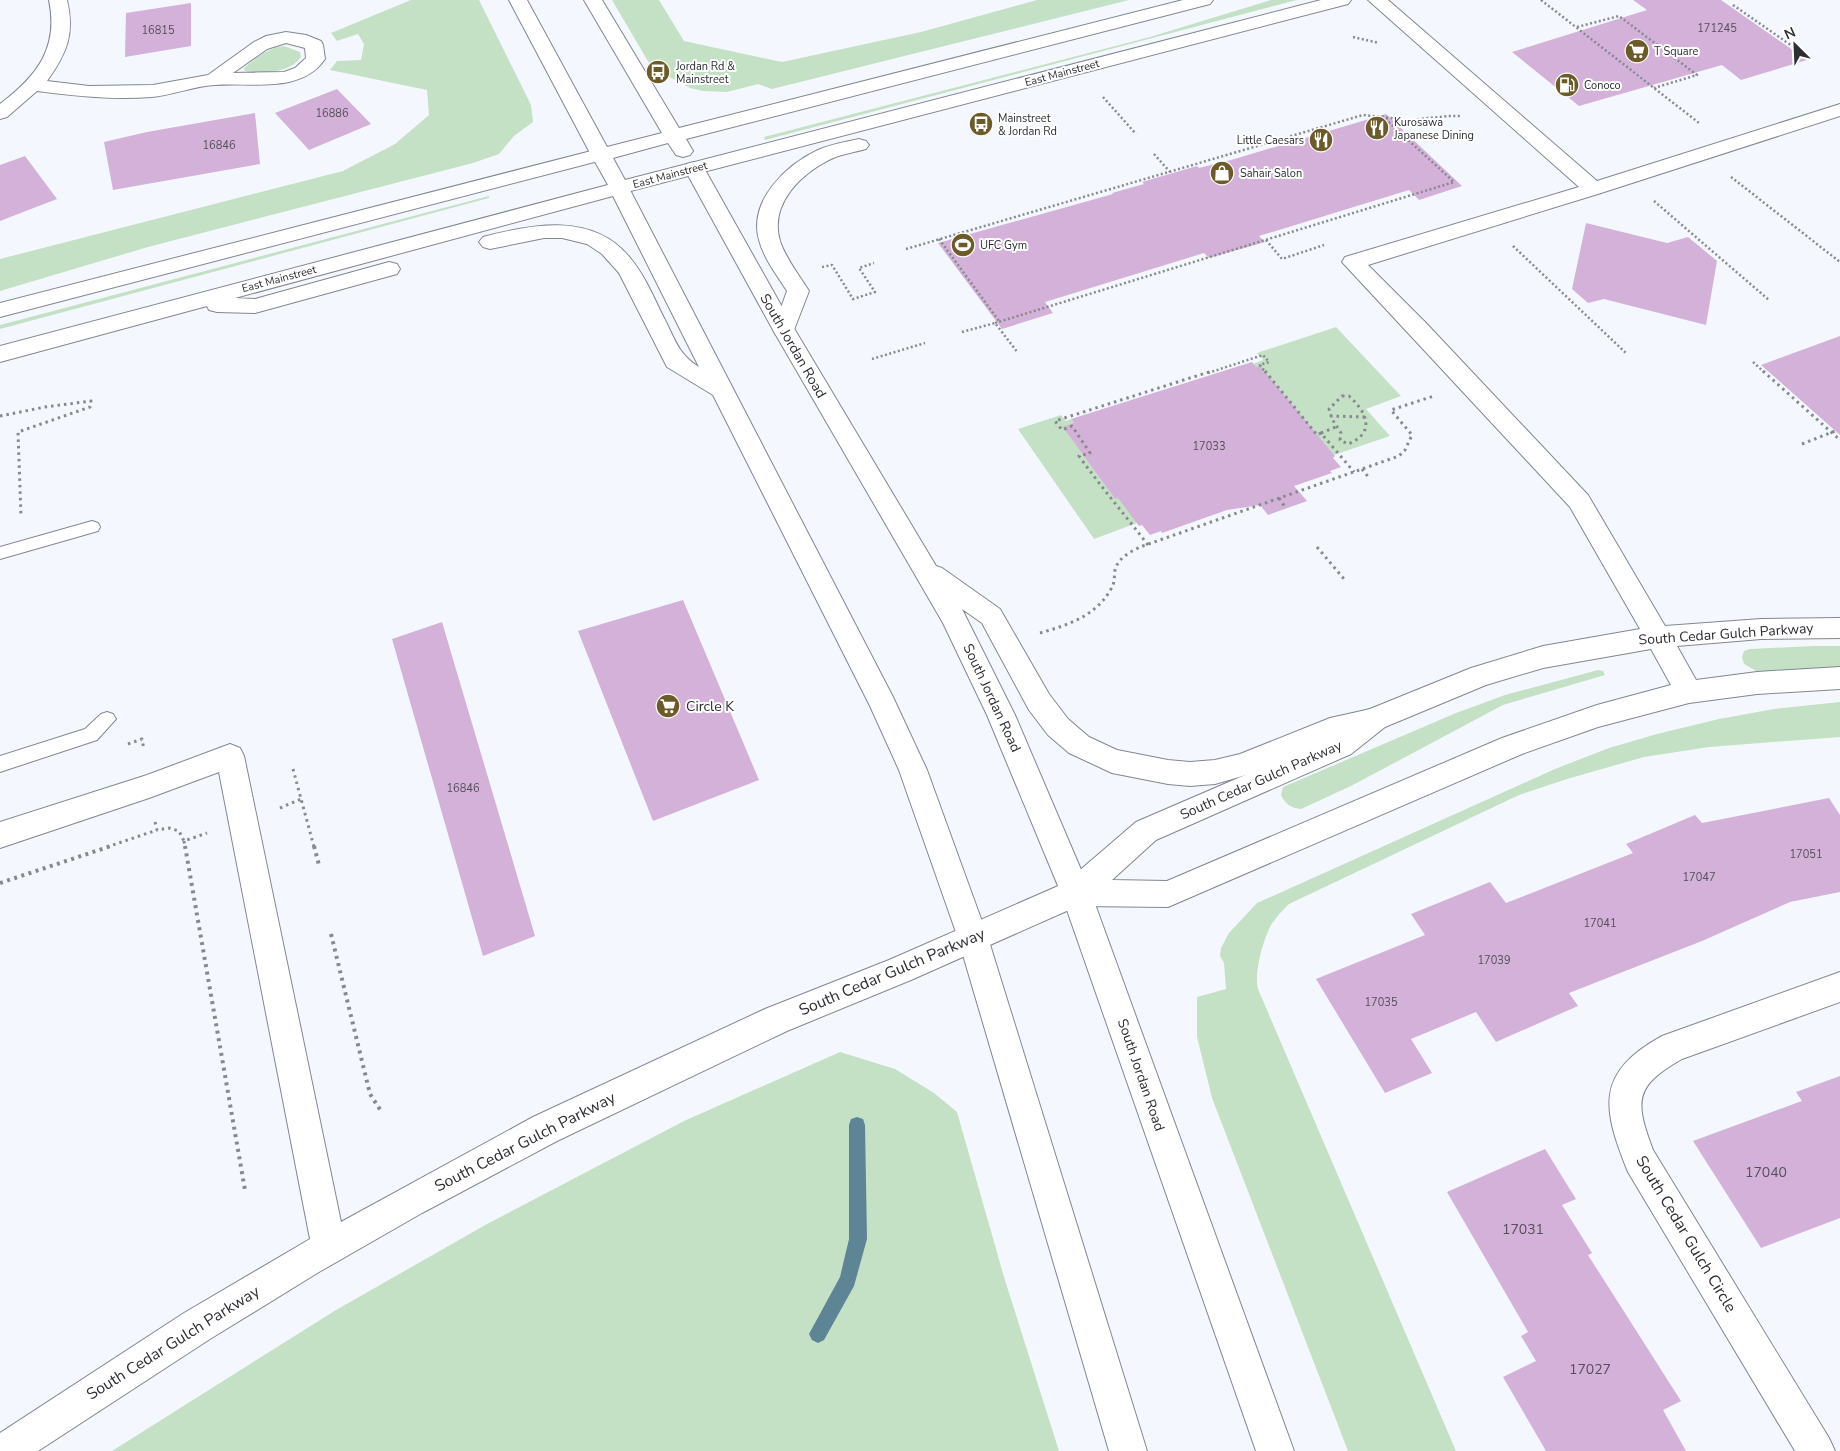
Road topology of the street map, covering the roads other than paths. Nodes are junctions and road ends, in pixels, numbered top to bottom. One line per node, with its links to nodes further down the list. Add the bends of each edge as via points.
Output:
1 (58, 0): 8 (main road, via 62,27 59,38 51,59)
2 (518, 0): 13 (main road)
3 (593, 0): 12 (main road, South Jordan Road)
4 (1204, 0): 12 (main road)
5 (1342, 0): 9 (main road, East Mainstreet)
6 (1377, 0): 16 (main road)
7 (214, 78): 8 (main road, via 175,88 135,92 89,92)
8 (33, 85): 11 (main road)
9 (1002, 89): 14 (main road, East Mainstreet); 19 (main road, via 947,121 823,155 790,178 772,202 767,223 777,257 798,291)
10 (1840, 110): 16 (main road)
11 (0, 113)
12 (674, 136): 13 (main road); 14 (main road, South Jordan Road)
13 (600, 154): 15 (main road); 18 (main road)
14 (694, 168): 15 (main road, East Mainstreet); 19 (main road, South Jordan Road)
15 (619, 188): 17 (main road, East Mainstreet); 21 (main road)
16 (1594, 189): 26 (main road, via 1353,262 1566,486 1596,526)
17 (183, 305): 20 (main road, East Mainstreet); 21 (main road, via 255,306 511,236 544,230 573,231 592,237 610,249 632,277 676,362)
18 (0, 310)
19 (784, 330): 24 (main road, South Jordan Road)
20 (0, 354)
21 (721, 389): 34 (main road, via 894,729 916,779)
22 (92, 527): 23 (lane)
23 (0, 553)
24 (923, 567): 30 (main road, via 991,616 1039,702 1058,727 1079,745 1112,761 1161,771 1215,772 1243,765 1330,730); 33 (main road, South Jordan Road, via 954,619 1001,715)
25 (1840, 628): 26 (main road, South Cedar Gulch Parkway, via 1761,629)
26 (1657, 637): 28 (main road); 30 (main road, South Cedar Gulch Parkway, via 1505,668)
27 (1840, 678): 28 (main road, South Cedar Gulch Parkway, via 1757,683)
28 (1689, 692): 33 (main road, South Cedar Gulch Parkway, via 1597,716 1512,746 1168,894)
29 (107, 719): 31 (lane, via 91,736)
30 (1375, 719): 33 (main road, South Cedar Gulch Parkway, via 1342,746 1146,831)
31 (0, 764)
32 (0, 835): 36 (main road, via 230,756)
33 (1076, 893): 34 (main road, South Cedar Gulch Parkway); 39 (main road, South Jordan Road)
34 (973, 938): 36 (main road, South Cedar Gulch Parkway, via 776,1020 649,1079 545,1129); 38 (main road)
35 (1840, 987): 40 (main road, South Cedar Gulch Circle, via 1673,1047 1651,1058 1637,1071 1626,1090 1624,1109 1640,1160)
36 (330, 1247): 37 (main road, South Cedar Gulch Parkway, via 197,1326)
37 (5, 1451)
38 (1128, 1451)
39 (1276, 1451)
40 (1816, 1451)

